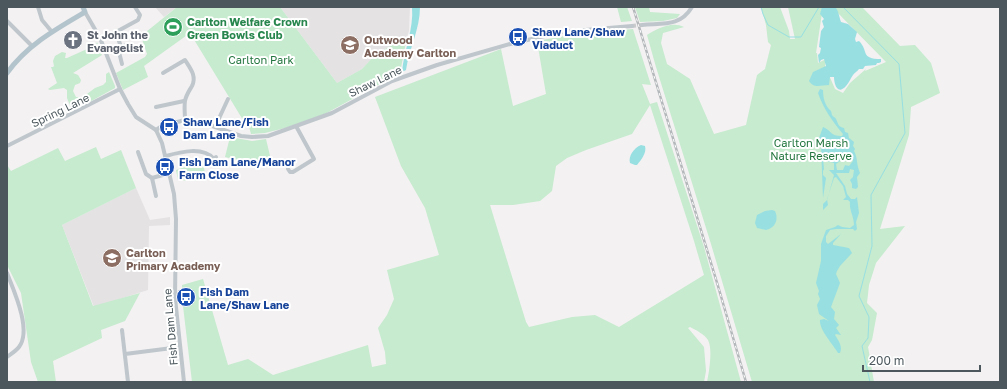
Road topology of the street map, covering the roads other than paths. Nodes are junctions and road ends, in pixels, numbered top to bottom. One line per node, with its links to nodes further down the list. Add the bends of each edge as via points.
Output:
1 (38, 7): 8 (street, via 42,20)
2 (135, 7): 9 (street, via 140,15 138,20)
3 (692, 7): 6 (street, via 681,20)
4 (84, 9): 8 (main road); 10 (street)
5 (8, 23): 12 (street)
6 (642, 25)
7 (632, 26): 22 (street, Shaw Lane, via 562,32 437,65 392,81 332,113)
8 (52, 32): 12 (main road)
9 (116, 32): 10 (street); 13 (street)
10 (100, 38): 17 (street)
11 (127, 45): 13 (street)
12 (32, 46): 16 (main road)
13 (121, 47): 14 (street, via 118,48)
14 (122, 64)
15 (163, 72): 19 (street, via 187,58 194,80)
16 (7, 73)
17 (120, 89): 24 (street, via 136,117); 25 (street, Spring Lane)
18 (228, 99): 23 (street)
19 (184, 101): 20 (street); 21 (street)
20 (156, 107)
21 (185, 120): 23 (street, Shaw Lane); 24 (street, Shaw Lane, via 166,124)
22 (296, 126): 23 (street, Shaw Lane, via 277,133 252,137); 29 (street, via 314,159 293,172)
23 (215, 127)
24 (156, 130): 27 (street, Fish Dam Lane)
25 (7, 146)
26 (138, 152): 31 (street, via 146,174)
27 (166, 156): 28 (street, via 184,152 206,154 215,158); 30 (street, Fish Dam Lane)
28 (209, 163)
29 (288, 169)
30 (170, 173): 31 (street); 35 (street, Fish Dam Lane, via 176,220 175,298)
31 (152, 178): 32 (street)
32 (156, 196)
33 (7, 273): 37 (street, via 17,297 23,332 20,347)
34 (122, 330): 36 (street)
35 (180, 347): 36 (street); 39 (street, Fish Dam Lane)
36 (125, 354): 38 (street)
37 (7, 358)
38 (128, 382)
39 (184, 382)

